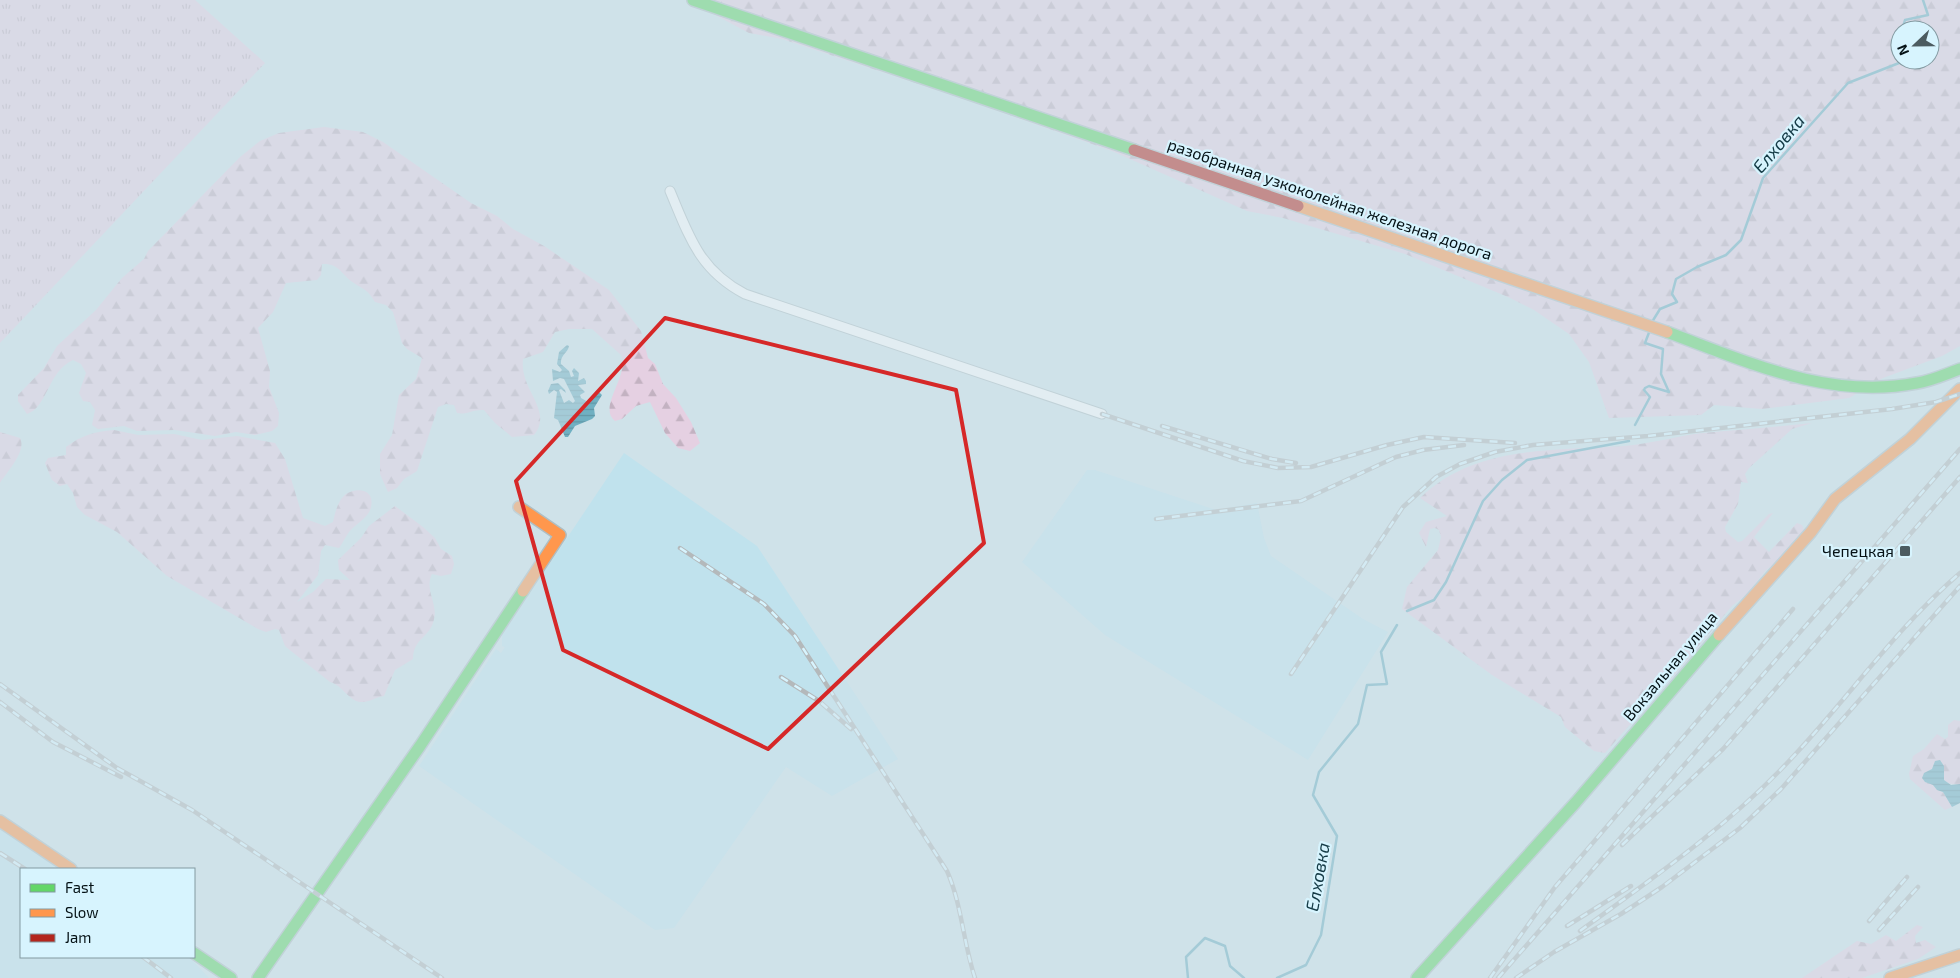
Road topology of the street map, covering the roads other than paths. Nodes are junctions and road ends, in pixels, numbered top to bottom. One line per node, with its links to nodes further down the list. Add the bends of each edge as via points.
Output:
1 (693, 0): 3 (street, разобранная узкоколейная железная дорога, via 1643,323 1774,373 1845,389 1876,390 1920,385)
2 (670, 191): 5 (street, via 701,258 716,276 736,289)
3 (1960, 369)
4 (1960, 389): 13 (street, Вокзальная улица, via 1910,439 1835,499 1811,532 1692,664 1576,802)
5 (1102, 414)
6 (519, 507): 12 (street, via 560,535 420,746)
7 (0, 821): 8 (street)
8 (70, 868)
9 (195, 954): 11 (street)
10 (1960, 954): 14 (street)
11 (231, 978)
12 (258, 978)
13 (1417, 978)
14 (1890, 978)

